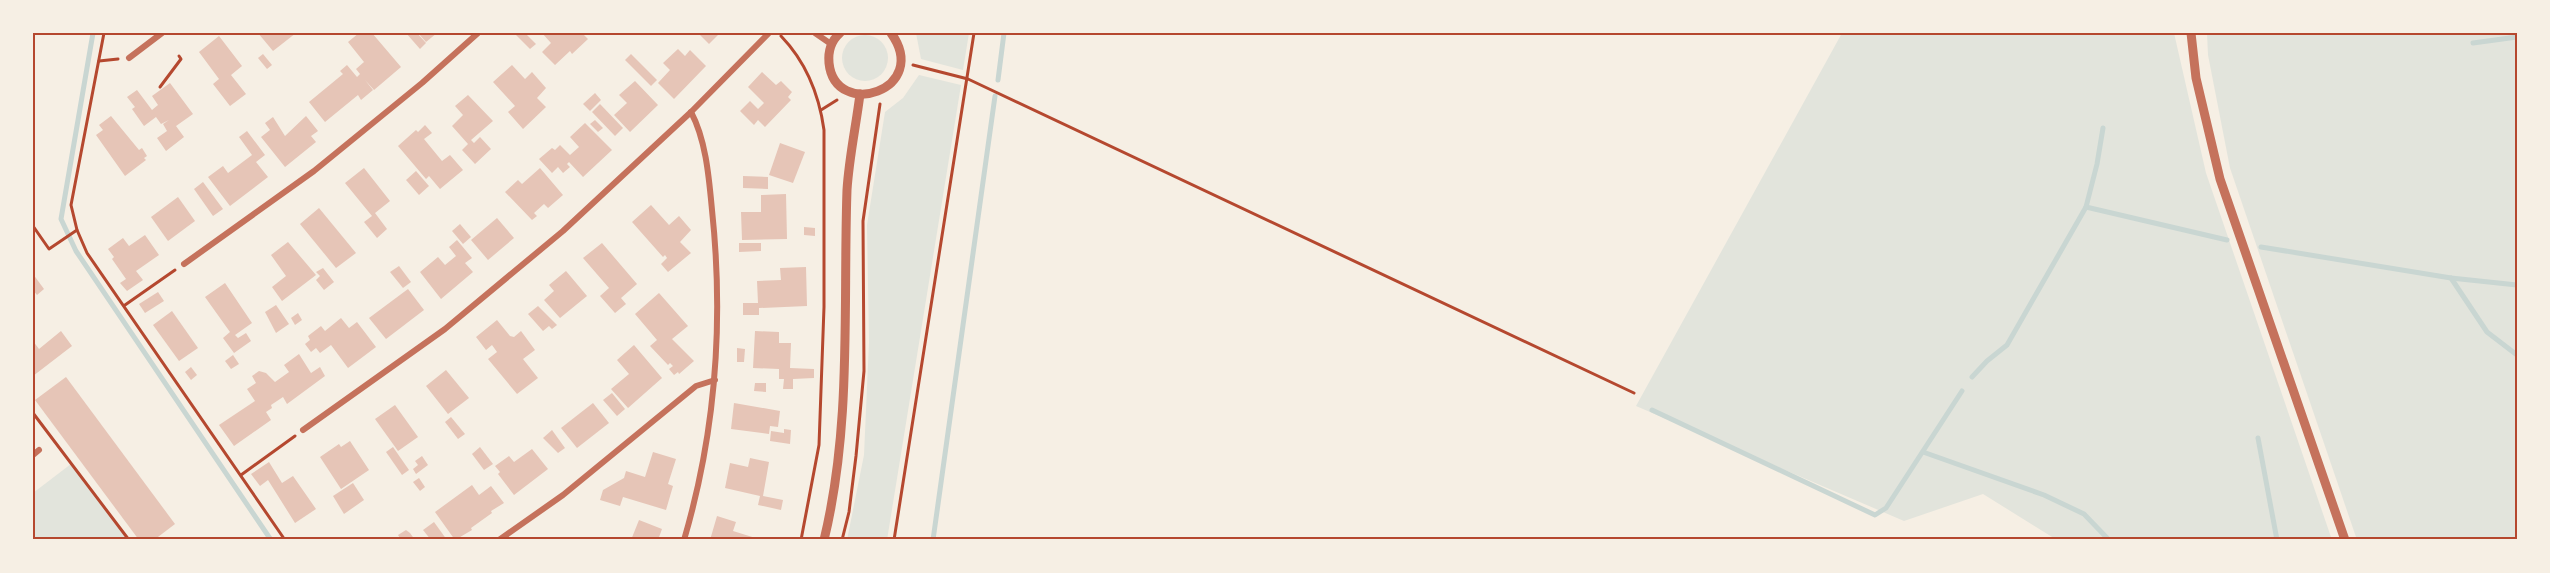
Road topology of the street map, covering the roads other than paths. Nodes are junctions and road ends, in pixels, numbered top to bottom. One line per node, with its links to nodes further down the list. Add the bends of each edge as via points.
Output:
1 (162, 33): 9 (street)
2 (478, 33): 12 (street, via 314,171)
3 (769, 33): 11 (street)
4 (815, 33): 8 (street)
5 (840, 33): 8 (street)
6 (891, 33): 10 (street, via 901,63 891,83 872,94)
7 (2191, 33): 20 (street, via 2196,78 2220,178)
8 (831, 44): 10 (street, via 829,66 833,76 849,91)
9 (129, 58)
10 (860, 94): 19 (street, via 848,186 843,422)
11 (691, 112): 13 (street, via 698,125 710,183 714,225 718,292); 14 (street, via 563,231 445,329)
12 (184, 264)
13 (715, 380): 17 (street, via 696,386 563,495); 18 (street, via 709,435)
14 (303, 430)
15 (39, 450): 16 (street)
16 (33, 455)
17 (499, 540)
18 (684, 540)
19 (824, 540)
20 (2345, 540)

